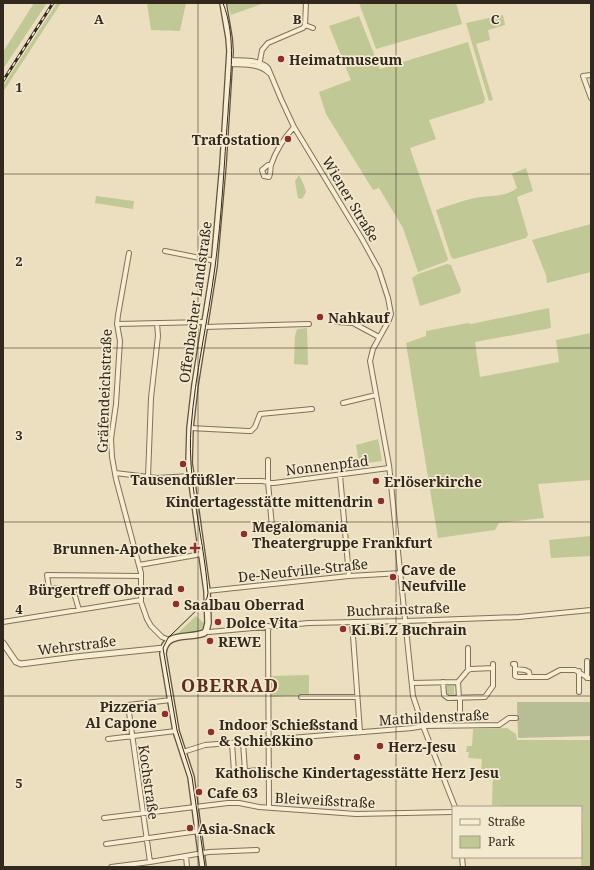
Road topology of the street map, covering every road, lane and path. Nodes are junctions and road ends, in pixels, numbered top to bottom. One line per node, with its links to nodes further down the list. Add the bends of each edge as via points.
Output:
1 (219, 3): 4 (main road, Offenbacher Landstraße)
2 (223, 3): 4 (main road, Offenbacher Landstraße)
3 (306, 3): 5 (street)
4 (224, 10): 7 (main road, Offenbacher Landstraße)
5 (304, 25): 6 (street); 8 (street, via 303,28 268,43 262,50)
6 (313, 28)
7 (230, 62): 8 (street); 15 (main road, Offenbacher Landstraße)
8 (259, 64): 11 (street, Wiener Straße, via 272,76)
9 (591, 75): 10 (street, via 583,76)
10 (591, 98)
11 (294, 127): 12 (street, via 282,140); 21 (street, Wiener Straße, via 379,270 391,314)
12 (271, 165)
13 (165, 251): 15 (street)
14 (129, 253): 18 (street, Gräfendeichstraße)
15 (215, 261): 20 (main road, Offenbacher Landstraße)
16 (337, 322): 21 (street, via 353,323)
17 (157, 323): 18 (street); 20 (street); 30 (street)
18 (117, 324): 28 (street, Gräfendeichstraße, via 120,341 111,449)
19 (309, 324): 20 (street)
20 (205, 325): 25 (main road, Offenbacher Landstraße)
21 (379, 337): 22 (street, Wiener Straße, via 370,361)
22 (376, 395): 23 (street); 27 (street, Wiener Straße)
23 (343, 403)
24 (312, 409): 25 (street, via 260,414 251,431)
25 (190, 428): 31 (main road, Offenbacher Landstraße)
26 (268, 460): 32 (street, Nonnenpfad)
27 (390, 468): 29 (street, Nonnenpfad); 36 (street, Wiener Straße)
28 (115, 473): 30 (street, Nonnenpfad); 35 (street, Gräfendeichstraße)
29 (340, 475): 32 (street, Nonnenpfad); 38 (street)
30 (148, 477): 31 (street, Nonnenpfad)
31 (191, 479): 32 (street, Nonnenpfad); 34 (main road, Offenbacher Landstraße)
32 (268, 482): 33 (street)
33 (272, 527)
34 (202, 554): 35 (street); 39 (main road, Offenbacher Landstraße)
35 (139, 565): 37 (street, Gräfendeichstraße)
36 (401, 573): 38 (street, De-Neufville-Straße); 43 (street, Wiener Straße)
37 (141, 576): 40 (street, Gräfendeichstraße); 41 (street, via 47,575 49,588 74,589)
38 (349, 576): 39 (street, De-Neufville-Straße)
39 (207, 593): 47 (main road, Offenbacher Landstraße)
40 (141, 600): 41 (street); 48 (street, Gräfendeichstraße, via 151,626)
41 (79, 610): 44 (street)
42 (591, 610): 43 (street, Buchrainstraße, via 519,617)
43 (406, 621): 45 (street, Buchrainstraße); 61 (street, Wiener Straße)
44 (3, 622)
45 (352, 622): 46 (street, Buchrainstraße); 64 (street)
46 (268, 626): 47 (street, Buchrainstraße); 74 (street)
47 (206, 631): 48 (main road)
48 (168, 640): 50 (main road)
49 (3, 643): 50 (street, Wehrstraße, via 16,662 21,664)
50 (164, 648): 66 (main road, via 163,656)
51 (468, 648): 55 (street)
52 (587, 661): 58 (street)
53 (513, 664): 54 (street)
54 (515, 669): 57 (street, via 529,672); 57 (street, via 515,676)
55 (468, 670): 60 (street); 65 (street, via 493,666 493,686 485,697)
56 (579, 671): 57 (street, via 560,670 547,678); 58 (street); 62 (street)
57 (530, 677)
58 (589, 678)
59 (443, 682): 60 (street); 61 (street); 65 (street, via 445,697)
60 (458, 682): 65 (street)
61 (412, 683): 69 (street, Wiener Straße, via 415,704)
62 (579, 692)
63 (302, 697): 64 (street)
64 (357, 697): 71 (street)
65 (459, 698): 67 (street)
66 (171, 700): 70 (main road); 72 (street, Kochstraße, via 128,705)
67 (460, 712)
68 (516, 718): 69 (street, Mathildenstraße, via 508,718 499,725)
69 (423, 726): 71 (street, Mathildenstraße); 83 (street, Wiener Straße)
70 (176, 731): 72 (street); 77 (main road)
71 (360, 732): 74 (street, Mathildenstraße)
72 (132, 737): 73 (street); 85 (street, Kochstraße)
73 (108, 739)
74 (269, 740): 75 (street, Mathildenstraße); 78 (street)
75 (243, 742): 76 (street, Mathildenstraße); 79 (street)
76 (232, 743): 77 (street, Mathildenstraße, via 206,745); 80 (street)
77 (183, 752): 82 (main road)
78 (269, 769): 79 (street); 84 (street)
79 (245, 771): 80 (street)
80 (234, 772): 81 (street)
81 (219, 774)
82 (196, 806): 84 (street, Bleiweißstraße, via 228,803); 85 (street, Bleiweißstraße); 88 (main road)
83 (455, 806)
84 (269, 808): 86 (street, Bleiweißstraße, via 356,814)
85 (143, 812): 87 (street, Bleiweißstraße); 89 (street, Kochstraße)
86 (452, 812)
87 (104, 818)
88 (198, 831): 89 (street); 92 (main road)
89 (146, 837): 90 (street); 94 (street, Kochstraße)
90 (106, 844)
91 (257, 850): 92 (street)
92 (201, 853): 93 (street); 97 (main road)
93 (186, 856): 94 (street); 96 (street)
94 (150, 862): 95 (street)
95 (111, 867)
96 (187, 867)
97 (204, 867)

